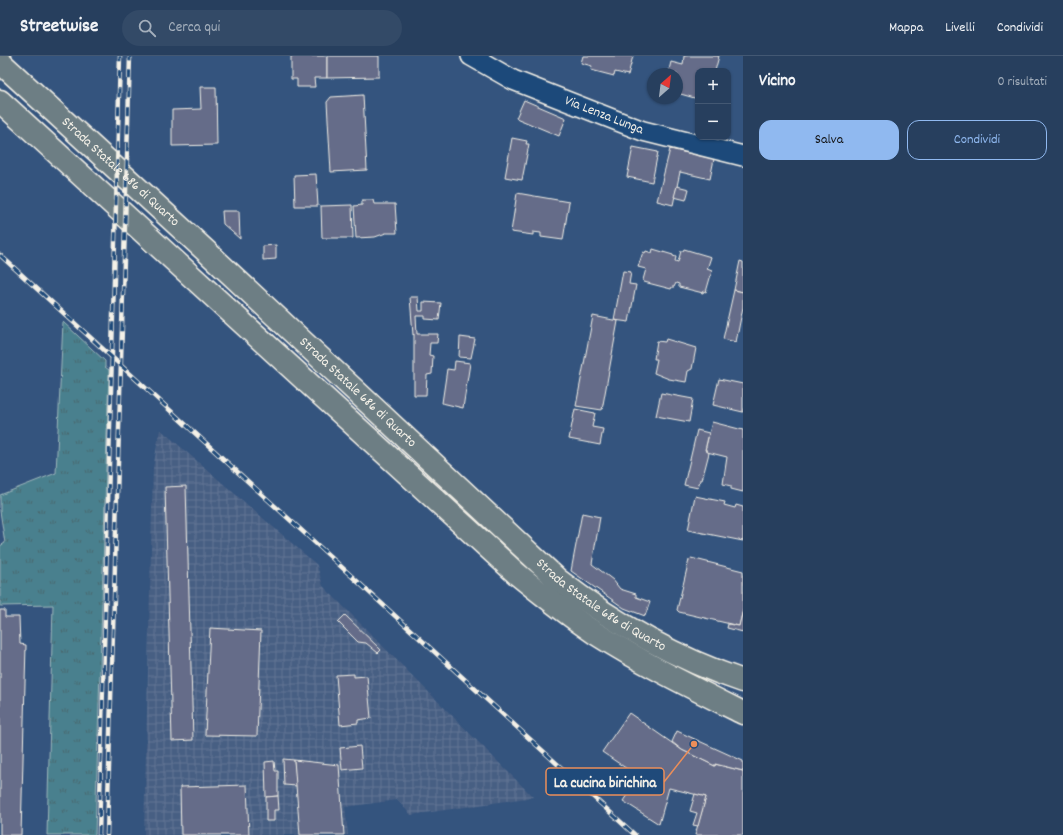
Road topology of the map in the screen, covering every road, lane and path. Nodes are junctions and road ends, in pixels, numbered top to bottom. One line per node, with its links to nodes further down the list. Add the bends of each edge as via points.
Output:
1 (472, 56): 4 (street, Via Lenza Lunga, via 513,80 643,131)
2 (0, 62): 5 (highway, Strada Statale 686 di Quarto, via 558,580 611,618 652,643)
3 (0, 100): 6 (highway, Strada Statale 686 di Quarto, via 517,574 606,640)
4 (743, 156)
5 (743, 681)
6 (743, 713)

